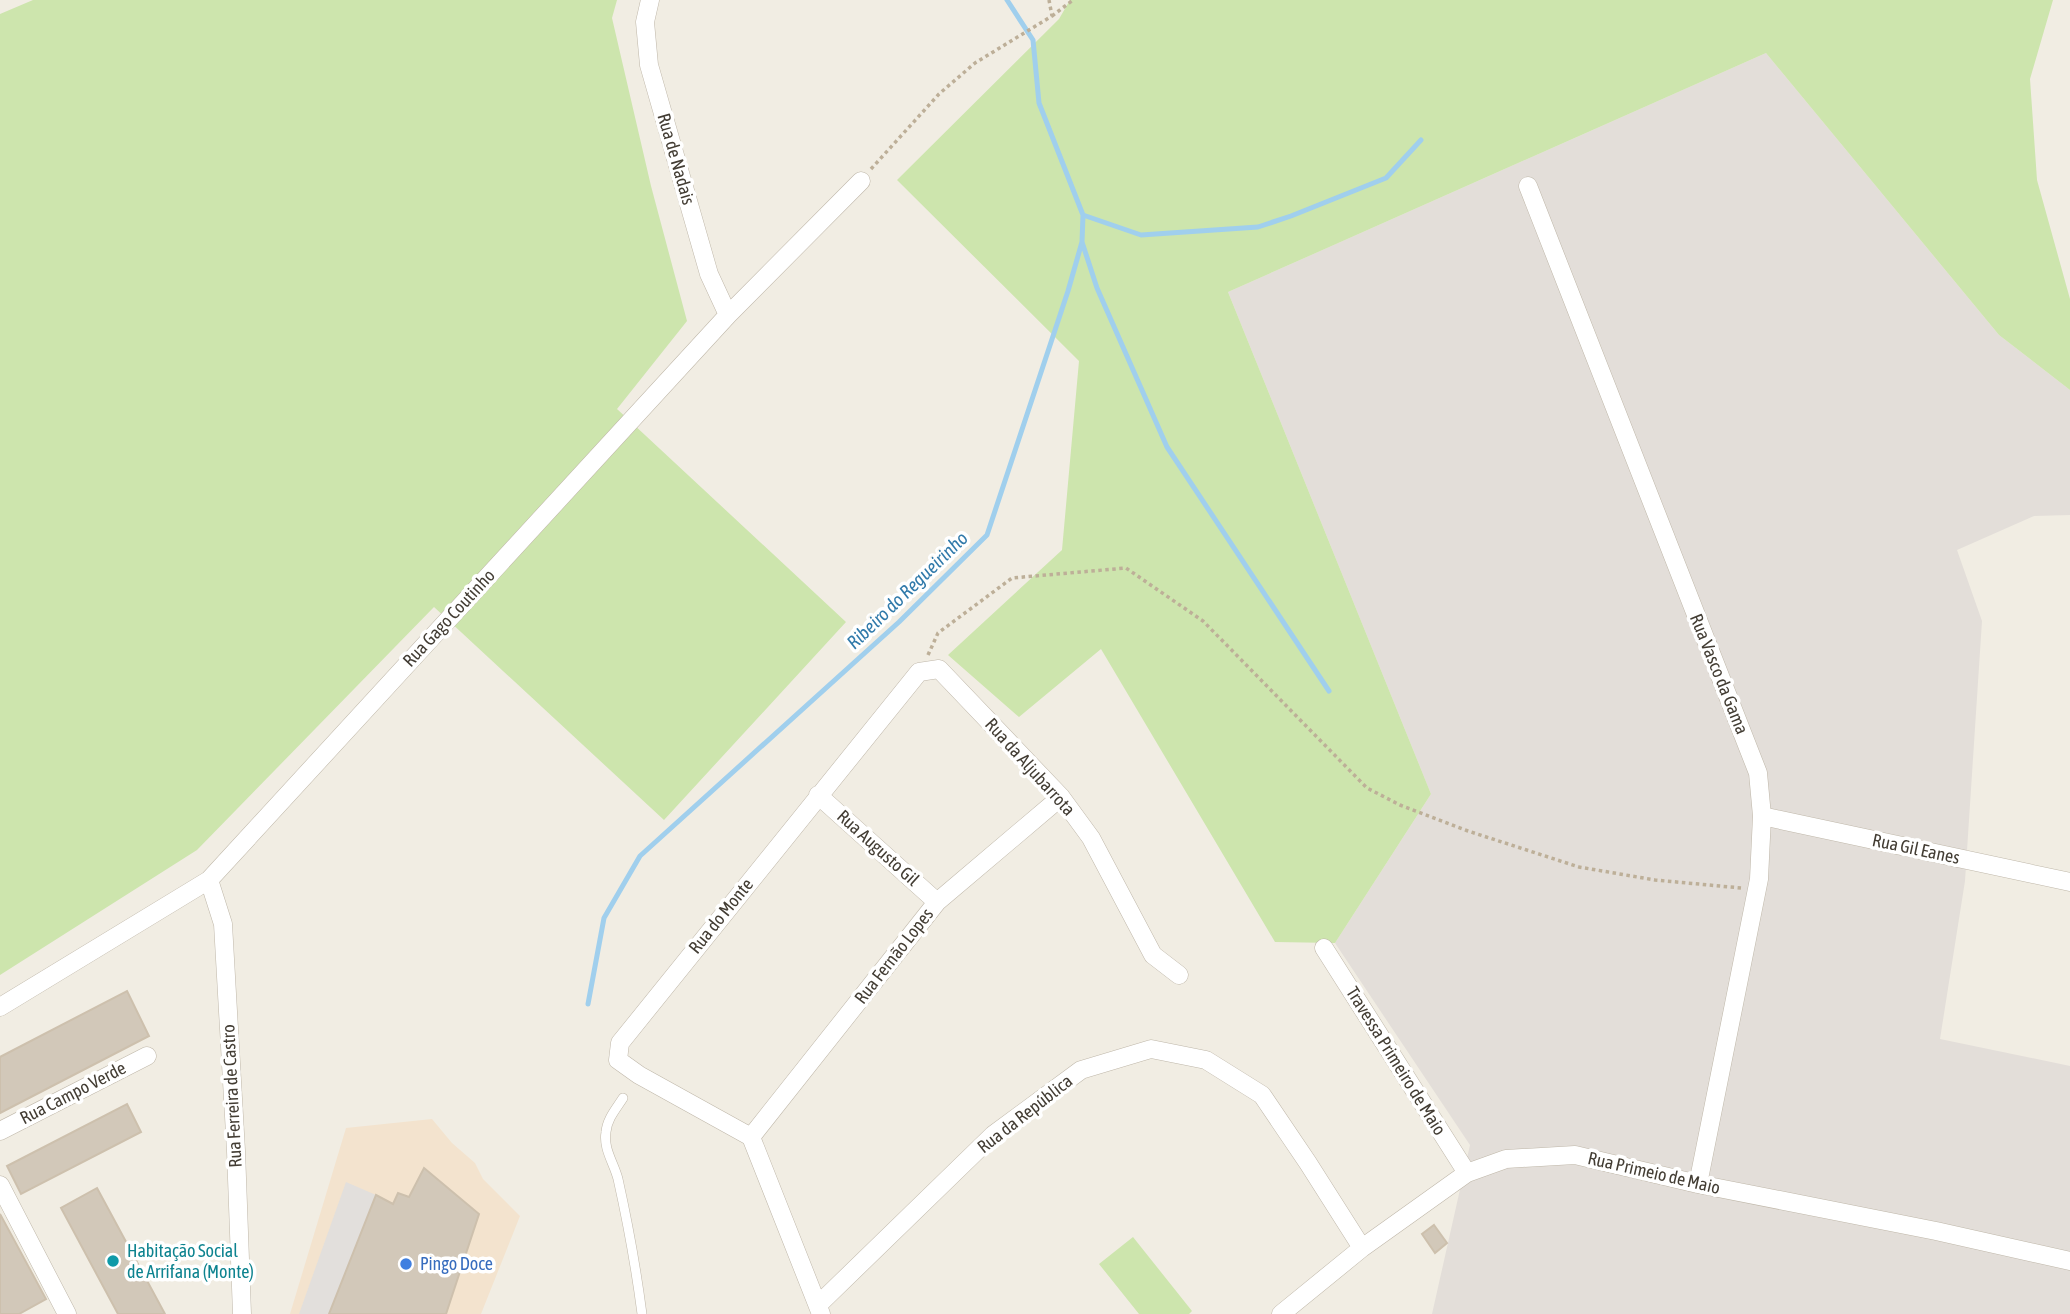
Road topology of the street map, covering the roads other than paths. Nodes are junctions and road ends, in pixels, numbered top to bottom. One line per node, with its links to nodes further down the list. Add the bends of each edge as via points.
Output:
1 (650, 0): 4 (street, Rua de Nadais, via 645,22 649,65 709,274)
2 (861, 181): 4 (street, Rua Gago Coutinho)
3 (1528, 186): 8 (street, Rua Vasco da Gama, via 1758,774)
4 (728, 314): 9 (street, Rua Gago Coutinho)
5 (939, 669): 6 (street, Rua do Monte, via 919,672); 7 (street, Rua da Aljubarrota)
6 (818, 795): 11 (street, Rua Augusto Gil); 18 (street, Rua do Monte, via 620,1043 618,1060)
7 (1061, 797): 11 (street, Rua Fernão Lopes); 13 (street, Rua da Aljubarrota, via 1091,838 1153,955)
8 (1762, 816): 10 (street, Rua Gil Eanes); 20 (street, Rua Vasco da Gama, via 1757,889)
9 (209, 880): 14 (street, Rua Gago Coutinho); 26 (street, Rua Ferreira de Castro, via 223,924)
10 (2070, 882)
11 (937, 902): 18 (street, Rua Fernão Lopes)
12 (1324, 948): 19 (street, Travessa Primeiro de Maio)
13 (1179, 975)
14 (0, 1007)
15 (147, 1056): 17 (street, Rua Campo Verde)
16 (623, 1098): 27 (lane, via 611,1116 605,1141 631,1238)
17 (0, 1131)
18 (751, 1137): 24 (street)
19 (1467, 1173): 20 (street, Rua Primeio de Maio, via 1506,1159 1574,1155); 22 (street, Rua Primeio de Maio)
20 (1698, 1184): 23 (street, Rua Primeio de Maio)
21 (0, 1185): 25 (street)
22 (1362, 1248): 24 (street, Rua da República, via 1262,1095 1206,1060 1151,1049 1081,1070 993,1135); 28 (street, Rua Primeio de Maio)
23 (2070, 1261)
24 (820, 1310)
25 (68, 1314)
26 (242, 1314)
27 (642, 1314)
28 (1281, 1314)

